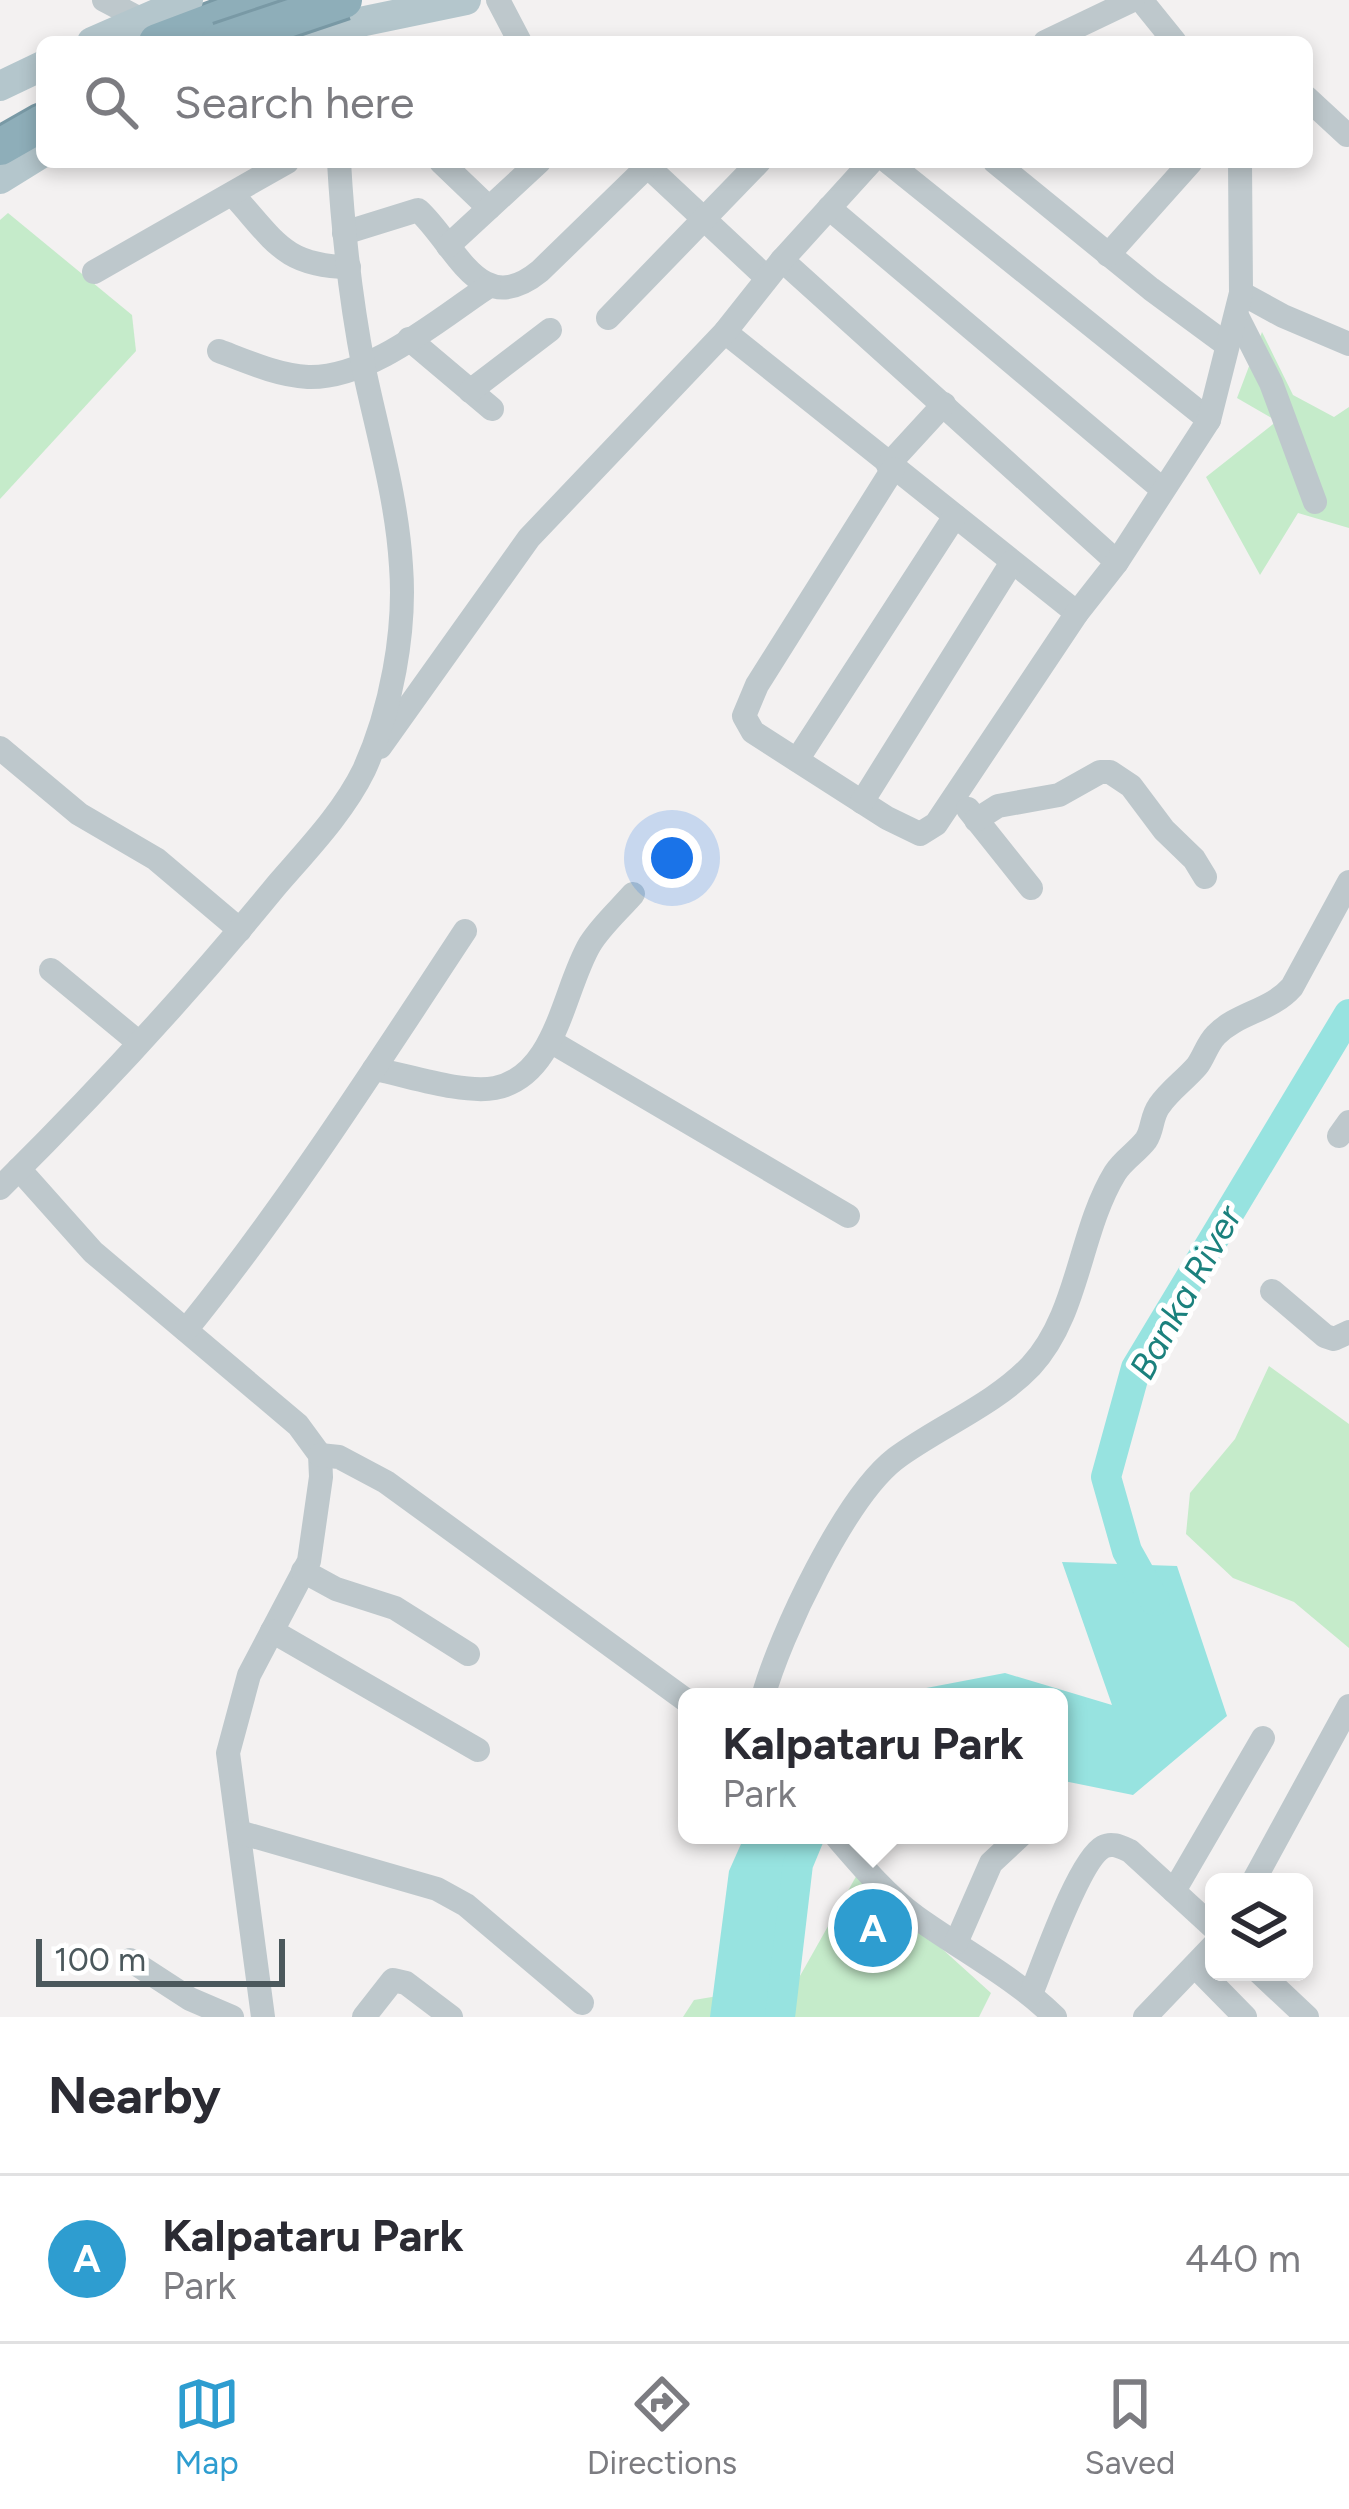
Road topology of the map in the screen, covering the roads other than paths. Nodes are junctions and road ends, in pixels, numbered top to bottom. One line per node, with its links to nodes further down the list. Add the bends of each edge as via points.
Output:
1 (104, 0): 8 (street)
2 (188, 0): 8 (main road)
3 (269, 0): 8 (highway)
4 (466, 0): 7 (main road)
5 (497, 0): 11 (street)
6 (1137, 0): 12 (street); 13 (street)
7 (335, 18): 9 (highway, bridge); 10 (main road)
8 (150, 31)
9 (248, 36)
10 (300, 36)
11 (517, 36)
12 (1059, 36)
13 (1170, 36)
14 (36, 69): 15 (main road)
15 (0, 86)
16 (36, 100): 18 (highway)
17 (1313, 104): 20 (street)
18 (0, 120)
19 (36, 126): 21 (highway)
20 (1347, 135)
21 (0, 147)
22 (36, 157): 35 (main road)
23 (278, 168): 36 (street)
24 (339, 168): 40 (street)
25 (447, 168): 37 (street)
26 (532, 168): 37 (street)
27 (643, 168): 46 (street, via 525,283)
28 (653, 168): 39 (street)
29 (754, 168): 39 (street)
30 (866, 168): 38 (street)
31 (895, 168): 59 (street)
32 (1002, 168): 42 (street)
33 (1186, 168): 42 (street)
34 (1240, 168): 47 (street)
35 (0, 179)
36 (234, 196): 43 (street, via 290,256); 45 (street)
37 (489, 208): 41 (street)
38 (829, 208): 44 (street); 61 (street)
39 (707, 219): 44 (street); 48 (street)
40 (344, 233): 41 (street, via 418,210); 43 (street)
41 (448, 246): 46 (street)
42 (1108, 255): 53 (street)
43 (350, 267): 55 (street)
44 (775, 269): 50 (street); 57 (street)
45 (94, 272)
46 (489, 286): 51 (street)
47 (1239, 305): 52 (street); 53 (street); 62 (street)
48 (608, 318)
49 (550, 330): 56 (street)
50 (725, 332): 60 (street); 69 (street, via 529,538)
51 (409, 338): 55 (street); 56 (street)
52 (1349, 344)
53 (1227, 345): 59 (street)
54 (219, 351): 55 (street, via 310,377)
55 (364, 366): 69 (street, via 402,573 388,697)
56 (470, 391): 58 (street)
57 (944, 404): 60 (street); 65 (street)
58 (492, 409)
59 (1209, 420): 61 (street)
60 (891, 467): 63 (street); 68 (street, via 746,705 753,732)
61 (1162, 489): 65 (street)
62 (1315, 502)
63 (955, 516): 64 (street); 68 (street)
64 (1012, 562): 66 (street); 71 (street)
65 (1117, 562): 66 (street)
66 (1077, 613): 70 (street)
67 (0, 748): 77 (street)
68 (796, 760): 71 (street)
69 (364, 770): 77 (street)
70 (955, 794): 71 (street, via 920,834); 72 (street)
71 (862, 802)
72 (976, 820): 73 (street, via 1110,772 1131,786); 75 (street)
73 (1204, 877)
74 (1349, 882): 92 (street, via 1281,1000 1216,1035 1160,1104 1147,1138 1106,1190 1033,1364 892,1461 863,1490)
75 (1031, 888)
76 (633, 894): 80 (street, via 592,940)
77 (240, 930): 81 (street)
78 (465, 931): 82 (street)
79 (51, 970): 81 (street)
80 (550, 1041): 82 (street, via 514,1080 493,1088); 84 (street)
81 (138, 1042): 83 (street)
82 (374, 1069): 86 (street)
83 (6, 1179): 86 (street)
84 (848, 1216)
85 (1272, 1291): 87 (street, via 1325,1336)
86 (186, 1330): 88 (street, via 298,1425)
87 (1349, 1332)
88 (320, 1455): 89 (street); 93 (street, via 386,1482)
89 (303, 1571): 90 (street); 91 (street, via 394,1608)
90 (272, 1631): 96 (street); 97 (street, via 249,1676 228,1753)
91 (468, 1654)
92 (767, 1688)
93 (678, 1694)
94 (1349, 1706): 100 (street)
95 (1262, 1738): 101 (street)
96 (478, 1750)
97 (239, 1832): 109 (street, via 437,1889); 111 (street)
98 (843, 1844): 103 (street, via 914,1915)
99 (1012, 1844): 103 (street, via 992,1863)
100 (1258, 1873)
101 (1174, 1892): 102 (street); 108 (street, via 1130,1851 1104,1846 1069,1902)
102 (1205, 1920)
103 (956, 1943): 108 (street)
104 (1205, 1955): 106 (street)
105 (130, 1960): 110 (street)
106 (1195, 1966): 115 (street); 116 (street)
107 (1269, 1981): 117 (street)
108 (1031, 1994): 114 (street)
109 (581, 2003)
110 (232, 2017)
111 (262, 2017)
112 (364, 2017): 113 (street, via 393,1980)
113 (451, 2017)
114 (1055, 2017)
115 (1145, 2017)
116 (1245, 2017)
117 (1307, 2017)

